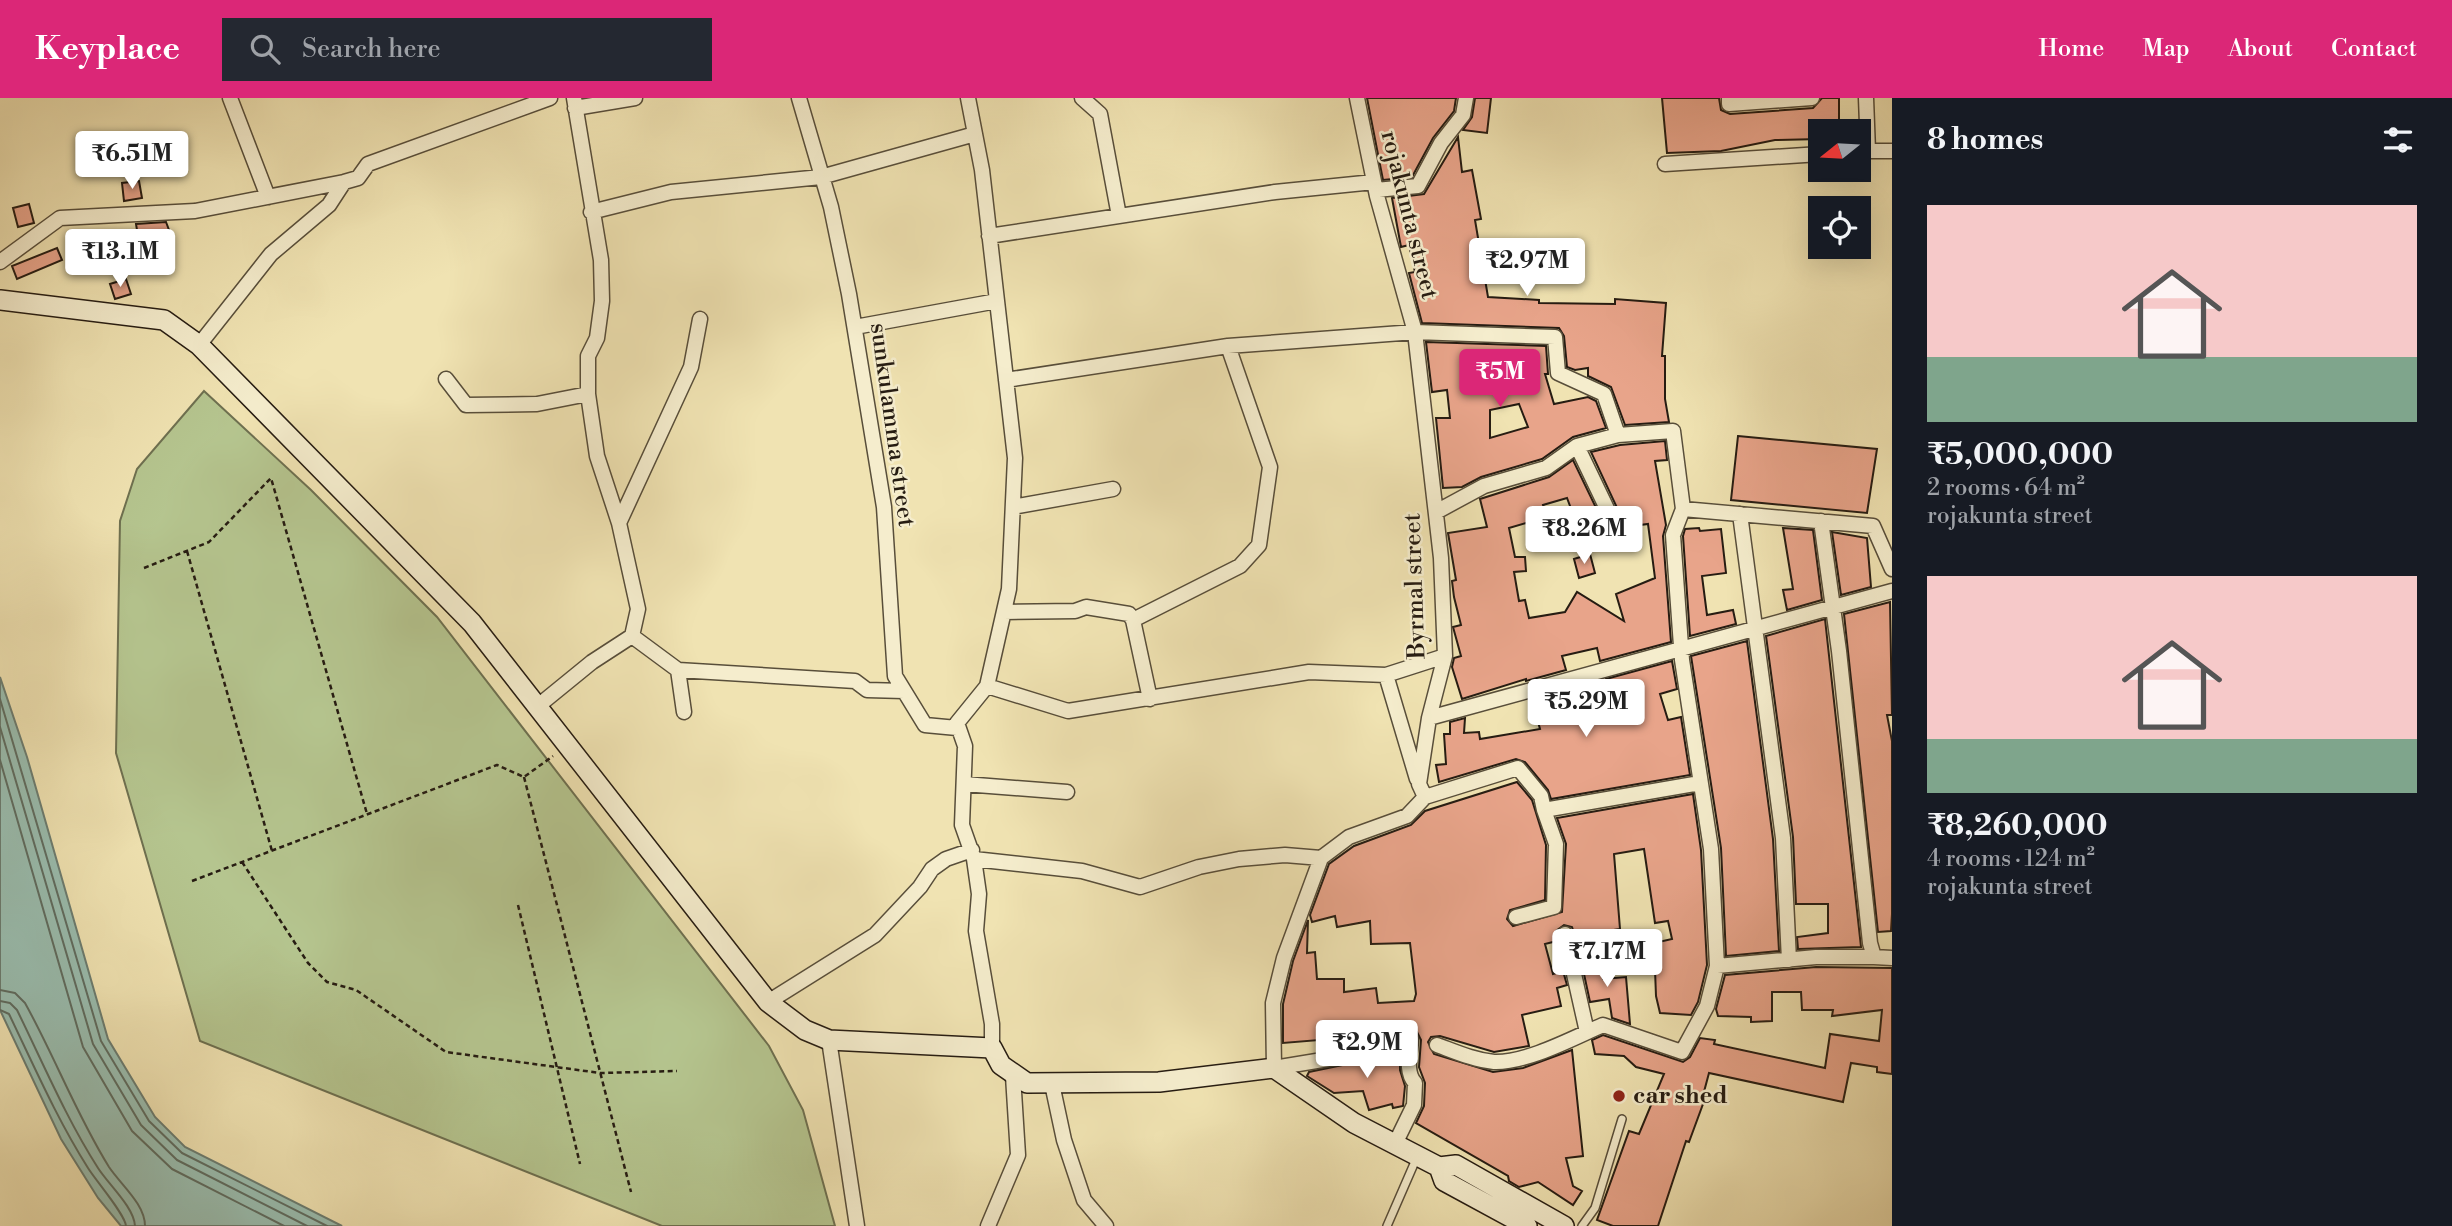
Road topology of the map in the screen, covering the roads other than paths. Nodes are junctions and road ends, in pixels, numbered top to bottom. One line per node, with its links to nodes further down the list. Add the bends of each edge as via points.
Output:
1 (230, 98): 22 (street)
2 (550, 98): 20 (street, via 368,164 358,178)
3 (635, 98): 12 (street)
4 (799, 98): 19 (street, sunkulamma street)
5 (968, 98): 14 (street)
6 (1082, 98): 24 (street, via 1100,114)
7 (1357, 98): 21 (street, rojakunta street)
8 (1466, 98): 21 (street, via 1463,115 1441,143 1418,186)
9 (1729, 98): 10 (street, via 1729,104)
10 (1812, 98)
11 (1866, 98): 13 (street)
12 (574, 103): 23 (street)
13 (1865, 119)
14 (975, 134): 19 (street); 25 (street)
15 (1892, 151): 16 (street)
16 (1871, 152)
17 (1808, 156): 18 (street)
18 (1665, 164)
19 (821, 177): 23 (street, via 671,192); 30 (street, sunkulamma street)
20 (344, 182): 22 (street); 32 (street, via 329,205 271,254)
21 (1375, 186): 24 (street, via 1275,192); 31 (street, rojakunta street)
22 (268, 197): 26 (street, via 195,211 60,218)
23 (591, 212): 36 (street, via 601,260 602,301 597,338 587,356)
24 (1119, 216): 25 (street)
25 (989, 236): 28 (street)
26 (0, 262)
27 (0, 300): 32 (main road, via 164,320)
28 (997, 302): 30 (street); 35 (street)
29 (700, 319): 45 (street, via 691,367)
30 (855, 327): 59 (street, sunkulamma street, via 884,507 895,676)
31 (1415, 332): 33 (street); 37 (street, rojakunta street, via 1555,338 1558,373 1604,394); 42 (street, Byrmal street)
32 (199, 345): 61 (main road, via 472,623)
33 (1228, 346): 35 (street); 51 (street, via 1270,467 1259,545 1240,566)
34 (446, 379): 36 (street, via 466,405 537,404)
35 (1006, 380): 40 (street, via 1015,458)
36 (588, 394): 45 (street, via 597,456)
37 (1618, 435): 38 (street); 41 (street, via 1673,431)
38 (1577, 446): 42 (street, via 1546,468 1484,486); 46 (street)
39 (1113, 489): 40 (street)
40 (1013, 507): 50 (street)
41 (1683, 509): 43 (street); 54 (street, via 1673,535)
42 (1436, 512): 55 (street, Byrmal street)
43 (1740, 514): 44 (street); 52 (street)
44 (1821, 521): 47 (street, via 1873,526); 49 (street)
45 (619, 523): 53 (street, via 638,609)
46 (1620, 536)
47 (1892, 569)
48 (1892, 591): 49 (street)
49 (1833, 607): 52 (street); 74 (street)
50 (1004, 612): 51 (street, via 1086,607 1129,614); 58 (street)
51 (1133, 620): 60 (street)
52 (1756, 628): 54 (street); 76 (street, via 1783,838)
53 (632, 636): 56 (street); 61 (street)
54 (1681, 649): 63 (street); 65 (street)
55 (1445, 656): 57 (street); 63 (street, Byrmal street)
56 (678, 670): 59 (street, via 855,681 867,690); 62 (street)
57 (1386, 675): 60 (street, via 1309,673); 67 (street)
58 (987, 686): 60 (street, via 1069,711); 64 (street)
59 (904, 691): 64 (street, sunkulamma street, via 925,725)
60 (1150, 699)
61 (538, 706): 78 (main road)
62 (684, 712)
63 (1429, 718): 67 (street, Byrmal street)
64 (957, 728): 66 (street, via 965,746)
65 (1700, 783): 69 (street); 77 (street, via 1711,849)
66 (964, 784): 68 (street); 70 (street, via 962,825)
67 (1422, 790): 69 (street, via 1518,768 1541,796); 71 (street, via 1407,816 1349,837)
68 (1067, 792)
69 (1544, 810): 72 (street, via 1556,844 1553,907)
70 (973, 854): 71 (street, via 1082,870 1140,887 1240,859); 78 (street, via 946,859 932,869 875,935); 82 (street, via 979,894 975,931)
71 (1321, 858): 83 (street, via 1284,958 1273,1003)
72 (1516, 916)
73 (1566, 934): 79 (street)
74 (1874, 957): 75 (street); 76 (street)
75 (1892, 958)
76 (1789, 960): 77 (street)
77 (1717, 966): 79 (street, via 1707,1006 1682,1052 1603,1025)
78 (768, 1002): 80 (main road, via 805,1030)
79 (1587, 1032): 81 (street, via 1497,1062)
80 (829, 1040): 82 (main road); 90 (street)
81 (1437, 1045)
82 (992, 1048): 84 (main road)
83 (1274, 1068): 85 (main road, via 1159,1082); 87 (main road, via 1354,1123); 87 (street, via 1411,1041 1414,1105)
84 (1013, 1076): 85 (main road, via 1027,1083); 91 (street, via 1018,1154)
85 (1052, 1084): 92 (street, via 1084,1200)
86 (1622, 1119): 96 (lane, via 1595,1208)
87 (1395, 1144): 88 (main road)
88 (1417, 1156): 89 (main road); 93 (lane)
89 (1439, 1167): 94 (main road, via 1444,1181); 95 (main road, via 1456,1165)
90 (857, 1226)
91 (988, 1226)
92 (1106, 1226)
93 (1387, 1226)
94 (1527, 1226)
95 (1564, 1226)
96 (1582, 1226)

